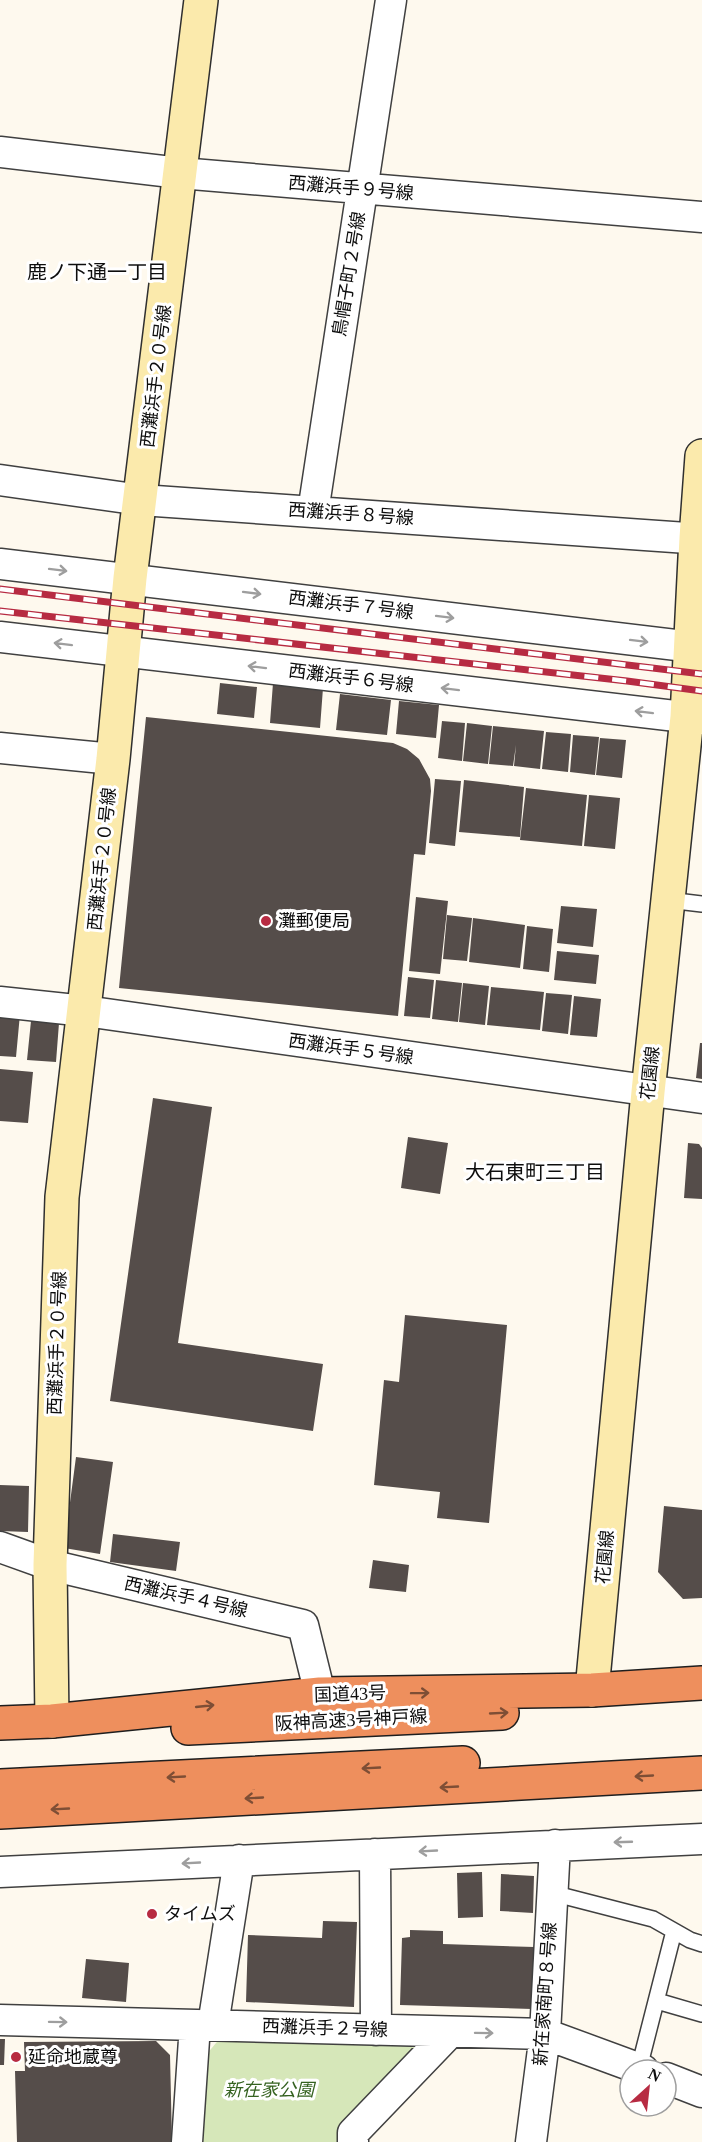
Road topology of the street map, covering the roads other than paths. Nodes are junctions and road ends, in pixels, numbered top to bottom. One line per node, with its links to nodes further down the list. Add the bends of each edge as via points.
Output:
1 (201, 0): 4 (street, 西灘浜手２０号線)
2 (390, 0): 5 (street, 鳥帽子町２号線)
3 (0, 153): 4 (street, 西灘浜手９号線)
4 (180, 173): 5 (street, 西灘浜手９号線); 9 (street, 西灘浜手２０号線)
5 (362, 189): 6 (street, 西灘浜手９号線); 10 (street, 鳥帽子町２号線)
6 (702, 217)
7 (702, 456): 11 (street, 花園線)
8 (0, 480): 9 (street, 西灘浜手８号線)
9 (141, 500): 10 (street, 西灘浜手８号線); 13 (street, 西灘浜手２０号線)
10 (312, 512): 11 (street, 西灘浜手８号線)
11 (699, 538): 15 (street, 花園線)
12 (0, 564): 13 (street, 西灘浜手７号線, one-way to 13)
13 (130, 578): 15 (street, 西灘浜手７号線, one-way to 15); 16 (street, 西灘浜手２０号線)
14 (0, 637): 16 (street, 西灘浜手６号線, one-way to 14)
15 (697, 648): 17 (street, 花園線)
16 (122, 651): 17 (street, 西灘浜手６号線, one-way to 16); 19 (street, 西灘浜手２０号線)
17 (695, 718): 20 (street, 花園線)
18 (0, 748): 19 (street)
19 (113, 759): 23 (street, 西灘浜手２０号線)
20 (668, 900): 21 (lane); 24 (street, 花園線)
21 (702, 904)
22 (0, 1002): 23 (street, 西灘浜手５号線)
23 (85, 1011): 24 (street, 西灘浜手５号線); 27 (street, 西灘浜手２０号線, via 62,1197)
24 (648, 1092): 25 (street, 西灘浜手５号線); 29 (street, 花園線)
25 (702, 1098)
26 (0, 1547): 27 (street, 西灘浜手４号線)
27 (50, 1564): 30 (street, 西灘浜手４号線, via 303,1625); 32 (street, 西灘浜手２０号線)
28 (702, 1683): 29 (highway, 国道43号)
29 (592, 1690): 30 (highway, 国道43号, one-way to 29)
30 (320, 1694): 32 (highway, 国道43号, one-way to 30)
31 (702, 1703): 34 (highway, 阪神高速3号神戸線, one-way to 31)
32 (52, 1721): 33 (highway, 国道43号)
33 (0, 1723)
34 (0, 1738)
35 (702, 1752): 37 (highway, one-way to 37)
36 (702, 1773): 38 (highway, one-way to 38)
37 (0, 1786)
38 (0, 1812)
39 (702, 1839): 40 (street, one-way to 40)
40 (555, 1845): 41 (street, one-way to 41); 44 (street, 新在家南町８号線)
41 (375, 1854): 42 (street); 51 (street)
42 (239, 1860): 43 (street, one-way to 43); 50 (street)
43 (0, 1872)
44 (552, 1893): 45 (lane, via 653,1919); 53 (street, 新在家南町８号線)
45 (674, 1931): 46 (lane); 47 (lane)
46 (702, 1944)
47 (657, 2001): 48 (lane); 54 (lane)
48 (702, 2014)
49 (0, 2020): 50 (street, 西灘浜手２号線, one-way to 50)
50 (204, 2025): 51 (street, 西灘浜手２号線); 58 (street)
51 (376, 2030): 52 (street, 西灘浜手２号線)
52 (450, 2032): 53 (street, 西灘浜手２号線, one-way to 53); 59 (street, via 352,2133)
53 (545, 2034): 55 (street, 西灘浜手２号線); 60 (street, 新在家南町８号線)
54 (651, 2058)
55 (618, 2061)
56 (678, 2083): 57 (street, 西灘浜手２号線)
57 (702, 2092)
58 (187, 2142)
59 (353, 2142)
60 (531, 2142)

